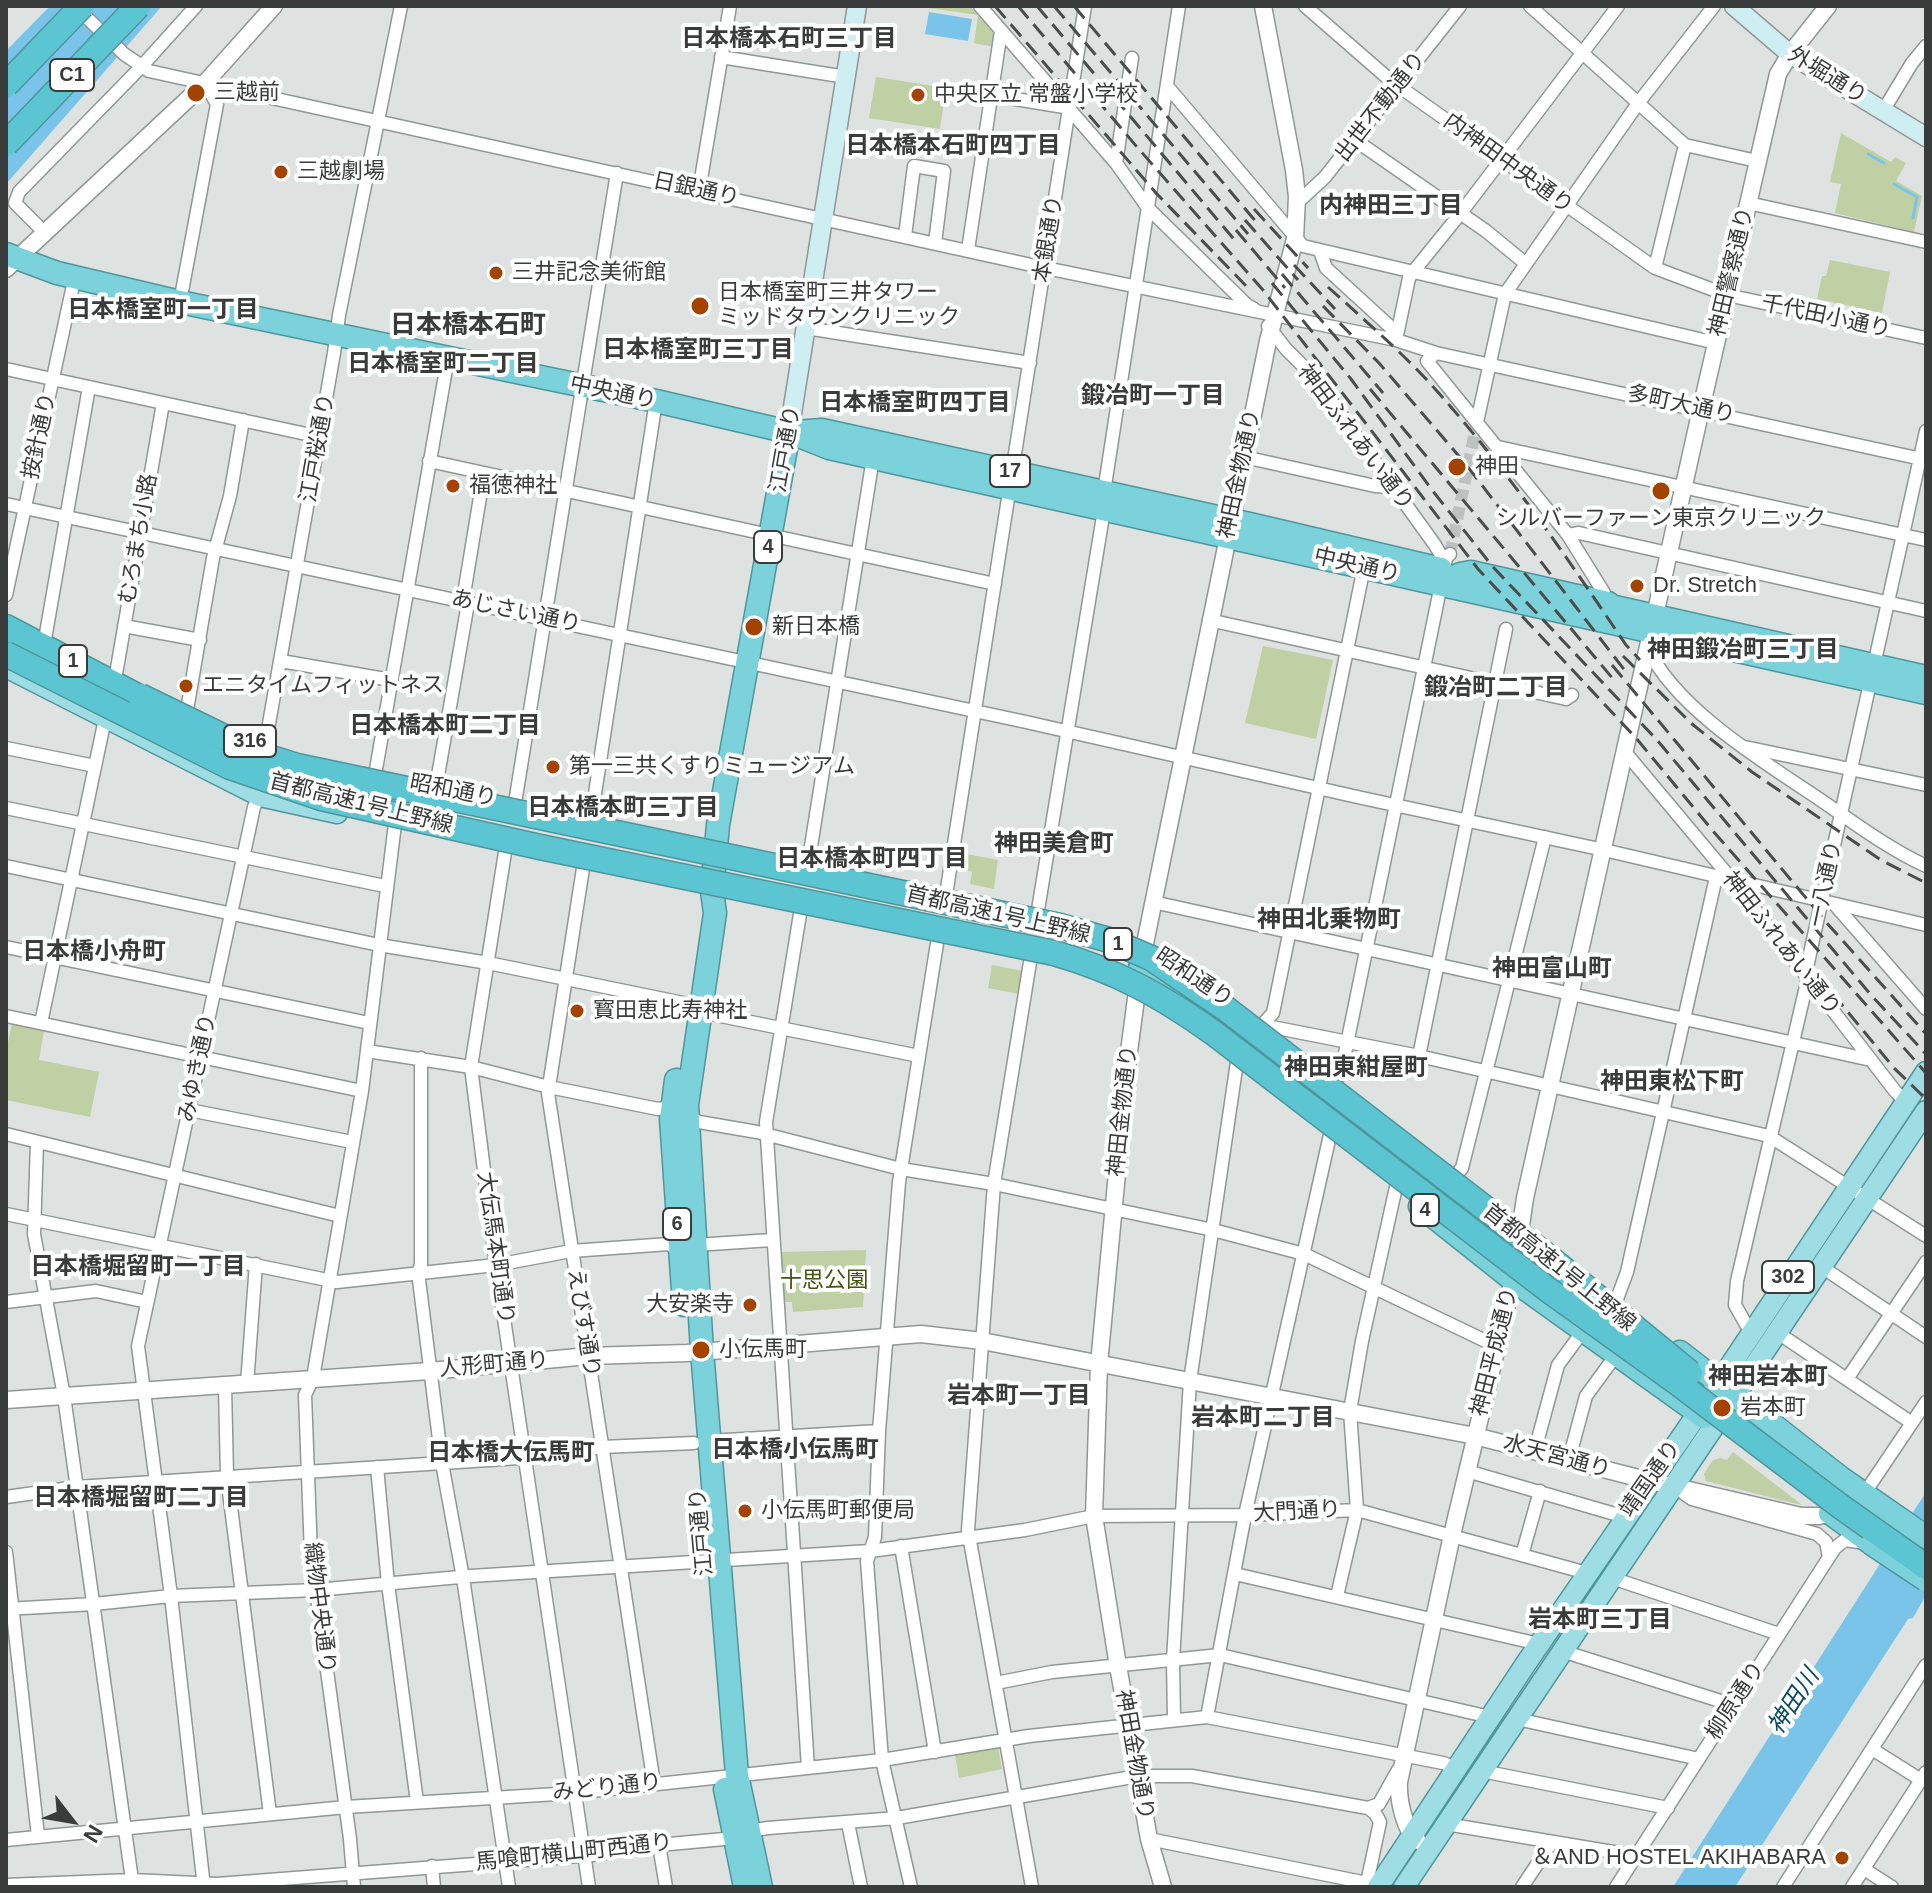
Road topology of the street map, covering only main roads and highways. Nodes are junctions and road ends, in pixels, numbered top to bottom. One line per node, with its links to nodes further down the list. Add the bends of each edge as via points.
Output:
1 (82, 6): 5 (highway, C1, bridge)
2 (138, 6): 7 (highway, C1, bridge)
3 (857, 6): 9 (main road, 江戸通り)
4 (1734, 6): 6 (main road, 外堀通り, via 1790,54)
5 (6, 85)
6 (1926, 137)
7 (6, 144)
8 (9, 256): 9 (highway, 中央通り, via 180,302)
9 (789, 432): 10 (highway, 中央通り / 17, via 819,446 873,458); 10 (highway, 中央通り / 17, via 822,430); 27 (highway, 江戸通り / 4)
10 (1012, 480): 11 (highway, 中央通り / 17, via 1366,560)
11 (1447, 570): 14 (highway, 中央通り / 17); 14 (highway, 中央通り / 17, via 1600,612 1609,604)
12 (6, 619): 23 (main road, 昭和通り / 316, via 264,748)
13 (6, 627): 21 (highway, 首都高速1号上野線 / 1)
14 (1652, 632): 18 (highway, 中央通り / 17)
15 (6, 642): 21 (highway)
16 (6, 654): 38 (highway, 首都高速1号上野線 / 1, bridge, via 230,767 321,798 1086,962 1176,1006)
17 (6, 667): 22 (main road, 昭和通り / 316)
18 (1872, 673): 19 (highway, 中央通り / 17); 20 (highway, 中央通り / 17)
19 (1926, 677)
20 (1926, 693)
21 (136, 702): 22 (highway, via 181,740); 24 (highway, bridge, via 256,765 306,780 457,810); 41 (highway, 首都高速1号上野線 / 1, bridge, via 297,766 1060,926 1130,948 1225,1008 1551,1259)
22 (206, 770): 25 (main road, 昭和通り / 316, via 260,796)
23 (436, 787): 24 (highway)
24 (512, 811): 25 (highway, via 670,860 507,829); 26 (main road, 昭和通り, via 591,819)
25 (429, 831): 28 (main road, 昭和通り / 316)
26 (655, 833): 27 (main road, 昭和通り); 28 (highway, via 697,865)
27 (716, 845): 28 (highway, 江戸通り / 4); 29 (highway, via 732,873); 32 (highway, 昭和通り / 4, via 808,865)
28 (712, 891): 29 (highway, 昭和通り / 4); 48 (highway, 江戸通り / 6, via 703,911 680,1103 694,1352 730,1775)
29 (795, 907): 32 (highway, 昭和通り / 4)
30 (997, 907): 31 (highway, via 913,905 756,877); 32 (highway, 昭和通り / 4); 35 (highway, 昭和通り / 4, via 1120,936 1172,960)
31 (910, 914): 32 (highway); 33 (highway)
32 (942, 917): 33 (highway, 昭和通り / 4); 38 (highway, bridge, via 1090,950 1131,965 1207,1013)
33 (976, 945): 36 (highway, 昭和通り / 4, via 1086,971 1137,992)
34 (1140, 968): 36 (highway, via 1186,1006)
35 (1221, 995): 39 (highway, 昭和通り / 4, via 1262,1025); 39 (highway, via 1265,1056)
36 (1214, 1046): 43 (highway, 昭和通り / 4, via 1513,1280)
37 (1926, 1072): 42 (main road, 靖国通り / 302, via 1751,1333)
38 (1288, 1090): 46 (highway, 首都高速1号上野線 / 1, bridge, via 1547,1289)
39 (1337, 1104): 41 (highway, bridge, via 1550,1273); 42 (highway, 昭和通り / 4, via 1456,1175)
40 (1925, 1115): 42 (main road, 靖国通り / 302, via 1778,1333)
41 (1685, 1370): 45 (highway, 首都高速1号上野線 / 1)
42 (1726, 1390): 43 (main road, 靖国通り / 302); 44 (highway, 昭和通り / 4, via 1841,1478 1870,1485 1903,1522)
43 (1706, 1418): 47 (highway, 昭和通り / 4, bridge, via 1805,1506 1832,1515); 49 (main road, 靖国通り / 302, via 1650,1481 1490,1717); 49 (main road, 靖国通り / 302, via 1673,1486 1612,1578 1446,1824)
44 (1926, 1537)
45 (1926, 1551)
46 (1926, 1567)
47 (1926, 1580)
48 (742, 1835): 51 (highway, 江戸通り / 6); 52 (highway, 江戸通り / 6)
49 (1421, 1843): 50 (main road, 靖国通り / 302); 53 (main road, 靖国通り / 302)
50 (1371, 1886)
51 (745, 1887)
52 (761, 1887)
53 (1404, 1887)

